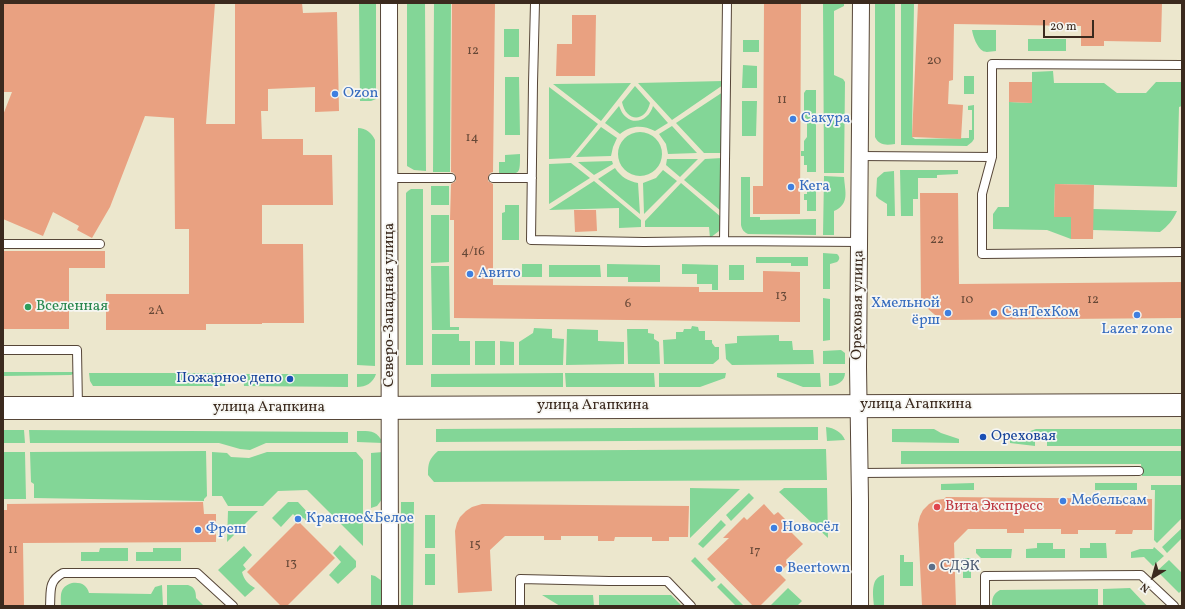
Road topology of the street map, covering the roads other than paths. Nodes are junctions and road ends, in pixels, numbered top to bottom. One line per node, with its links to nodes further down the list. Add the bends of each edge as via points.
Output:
1 (389, 3): 8 (street, Северо-Западная улица)
2 (535, 3): 11 (lane)
3 (727, 3): 12 (lane)
4 (861, 3): 6 (street, Ореховая улица)
5 (1182, 65): 7 (lane, via 992,64)
6 (860, 156): 7 (lane); 13 (street, Ореховая улица)
7 (992, 158): 16 (lane, via 982,194 982,254)
8 (390, 178): 9 (lane); 20 (street, Северо-Западная улица)
9 (451, 178)
10 (493, 178): 11 (lane)
11 (532, 178): 12 (lane, via 531,240)
12 (724, 241): 13 (lane)
13 (860, 242): 19 (street, Ореховая улица)
14 (3, 244): 15 (lane)
15 (100, 244)
16 (1182, 252)
17 (3, 350): 22 (lane, via 77,350)
18 (1182, 404): 19 (main road, улица Агапкина)
19 (858, 406): 20 (main road, улица Агапкина); 24 (street, Ореховая улица)
20 (390, 407): 22 (main road, улица Агапкина); 27 (street, Северо-Западная улица)
21 (3, 408): 22 (main road, улица Агапкина)
22 (78, 408)
23 (1139, 471): 24 (lane)
24 (860, 473): 30 (street, Ореховая улица)
25 (50, 606): 26 (lane, via 51,585 56,577 63,573 197,573)
26 (233, 606)
27 (390, 606)
28 (520, 606): 29 (lane, via 520,579 667,581)
29 (691, 606)
30 (860, 606)
31 (985, 606): 32 (lane, via 985,576 1141,575)
32 (1174, 606)

